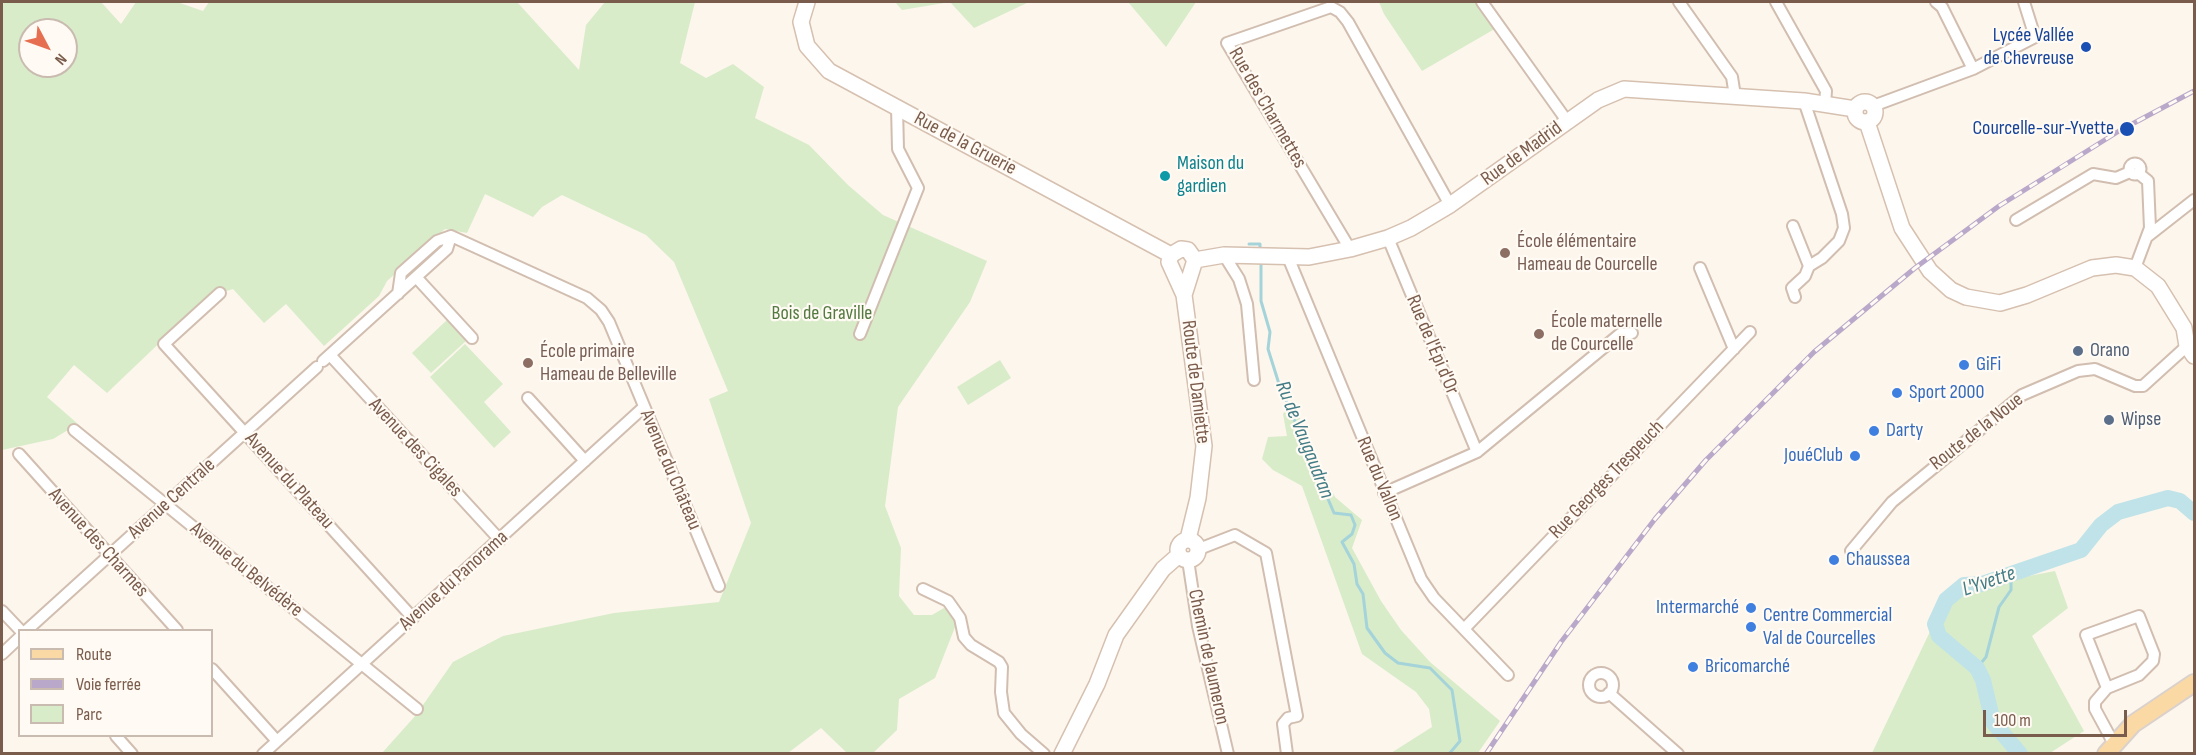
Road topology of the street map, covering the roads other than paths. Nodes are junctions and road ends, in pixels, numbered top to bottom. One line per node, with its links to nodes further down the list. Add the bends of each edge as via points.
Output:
1 (807, 2): 12 (street, Rue de la Gruerie, via 801,22 814,56 829,71)
2 (1482, 2): 14 (street)
3 (1679, 2): 8 (street, via 1732,77)
4 (1776, 2): 10 (street, via 1826,91)
5 (1936, 2): 7 (street)
6 (2024, 2): 7 (street, via 2035,37)
7 (1972, 69): 11 (street)
8 (1735, 96): 9 (street, Rue de Madrid); 14 (street, Rue de Madrid, via 1624,88 1611,92)
9 (1804, 101): 10 (street, Rue de Madrid); 28 (street, via 1844,228 1839,241)
10 (1825, 104): 13 (street, Rue de Madrid)
11 (1873, 106): 13 (street, via 1865,102); 15 (street, via 1874,116)
12 (897, 107): 26 (street, Rue de la Gruerie); 38 (street, via 898,149 918,188)
13 (1855, 109): 15 (street, via 1857,118)
14 (1567, 121): 17 (street, Rue de Madrid)
15 (1867, 122): 30 (street, via 1902,228 1930,271 1959,294 2000,303 2092,268)
16 (2194, 200): 21 (street)
17 (1450, 205): 22 (street, Rue de Madrid); 23 (street, Rue des Charmettes, via 1340,12 1331,7 1227,43)
18 (2016, 220): 21 (street, via 2093,174 2116,178 2134,172 2148,181)
19 (1792, 226): 28 (street)
20 (451, 236): 31 (street, Avenue Centrale, via 447,249); 33 (street, Avenue Centrale, via 437,241 401,273); 45 (street, Avenue du Château, via 587,298 601,310)
21 (2148, 236): 30 (street)
22 (1388, 238): 23 (street, Rue de Madrid); 48 (street, Rue de l'Épi d'Or)
23 (1350, 249): 25 (street, Rue de Madrid)
24 (1224, 255): 25 (street, Rue de Madrid); 27 (street, Rue de Madrid); 43 (street, via 1239,279 1247,304)
25 (1288, 257): 51 (street, Rue du Vallon)
26 (1171, 262): 27 (street, via 1182,275); 27 (street, via 1177,250 1185,249 1191,253); 34 (street, Route de Damiette)
27 (1193, 265): 34 (street, Route de Damiette)
28 (1809, 266): 35 (street, via 1792,288)
29 (1700, 268): 40 (street)
30 (2134, 268): 41 (street, via 2158,286 2184,328)
31 (416, 277): 33 (street, Avenue Centrale); 39 (street)
32 (220, 293): 47 (street, Avenue du Plateau, via 164,344)
33 (398, 294): 42 (street, Avenue Centrale)
34 (1184, 295): 54 (street, Route de Damiette, via 1204,446)
35 (1795, 297)
36 (1750, 332): 40 (street, Rue Georges Trespeuch)
37 (1632, 333): 48 (street, via 1620,334)
38 (860, 334)
39 (472, 338)
40 (1734, 349): 64 (street, Rue Georges Trespeuch)
41 (2191, 351): 55 (street, Route de la Noue, via 2143,386 2095,369 2078,371 2022,395 1892,501)
42 (323, 361): 47 (street, Avenue Centrale); 53 (street, Avenue des Cigales)
43 (1254, 380)
44 (528, 398): 50 (street)
45 (644, 407): 50 (street, Avenue du Panorama); 57 (street, Avenue du Château)
46 (74, 430): 52 (street, Avenue du Belvédère)
47 (245, 432): 52 (street, Avenue Centrale); 60 (street, Avenue du Plateau)
48 (1477, 452): 51 (street)
49 (19, 454): 56 (street, Avenue des Charmes)
50 (585, 461): 53 (street, Avenue du Panorama)
51 (1384, 493): 64 (street, Rue du Vallon, via 1421,579)
52 (166, 505): 56 (street, Avenue Centrale); 67 (street, Avenue du Belvédère)
53 (500, 540): 60 (street, Avenue du Panorama)
54 (1189, 551): 80 (street, via 1163,569 1116,635 1097,684); 81 (street, Chemin de Jaumeron, via 1198,626); 82 (street, via 1235,535 1266,553 1298,716 1283,723)
55 (1851, 551)
56 (109, 556): 62 (street, Avenue Centrale); 63 (street, Avenue des Charmes)
57 (719, 586)
58 (922, 589): 79 (street, via 948,601 960,618 964,637 999,662 1004,713)
59 (2, 610): 61 (street)
60 (413, 618): 67 (street, Avenue du Panorama)
61 (19, 629)
62 (28, 629)
63 (176, 629)
64 (1464, 629): 69 (street, Rue du Vallon)
65 (18, 639): 66 (street)
66 (2, 654)
67 (362, 663): 73 (street, Avenue du Belvédère); 75 (street, Avenue du Panorama)
68 (213, 670): 75 (street)
69 (1508, 675)
70 (2194, 683): 76 (main road, via 2133,724)
71 (2107, 688): 71 (street, via 2139,675 2153,661 2154,654 2139,616 2086,635); 76 (street, via 2095,702 2095,710)
72 (1609, 693): 83 (street)
73 (417, 710)
74 (118, 737): 77 (street)
75 (276, 741): 78 (street, Avenue du Panorama)
76 (2110, 749)
77 (132, 753)
78 (263, 753)
79 (1044, 753)
80 (1062, 753)
81 (1228, 753)
82 (1287, 753)
83 (1678, 753)

